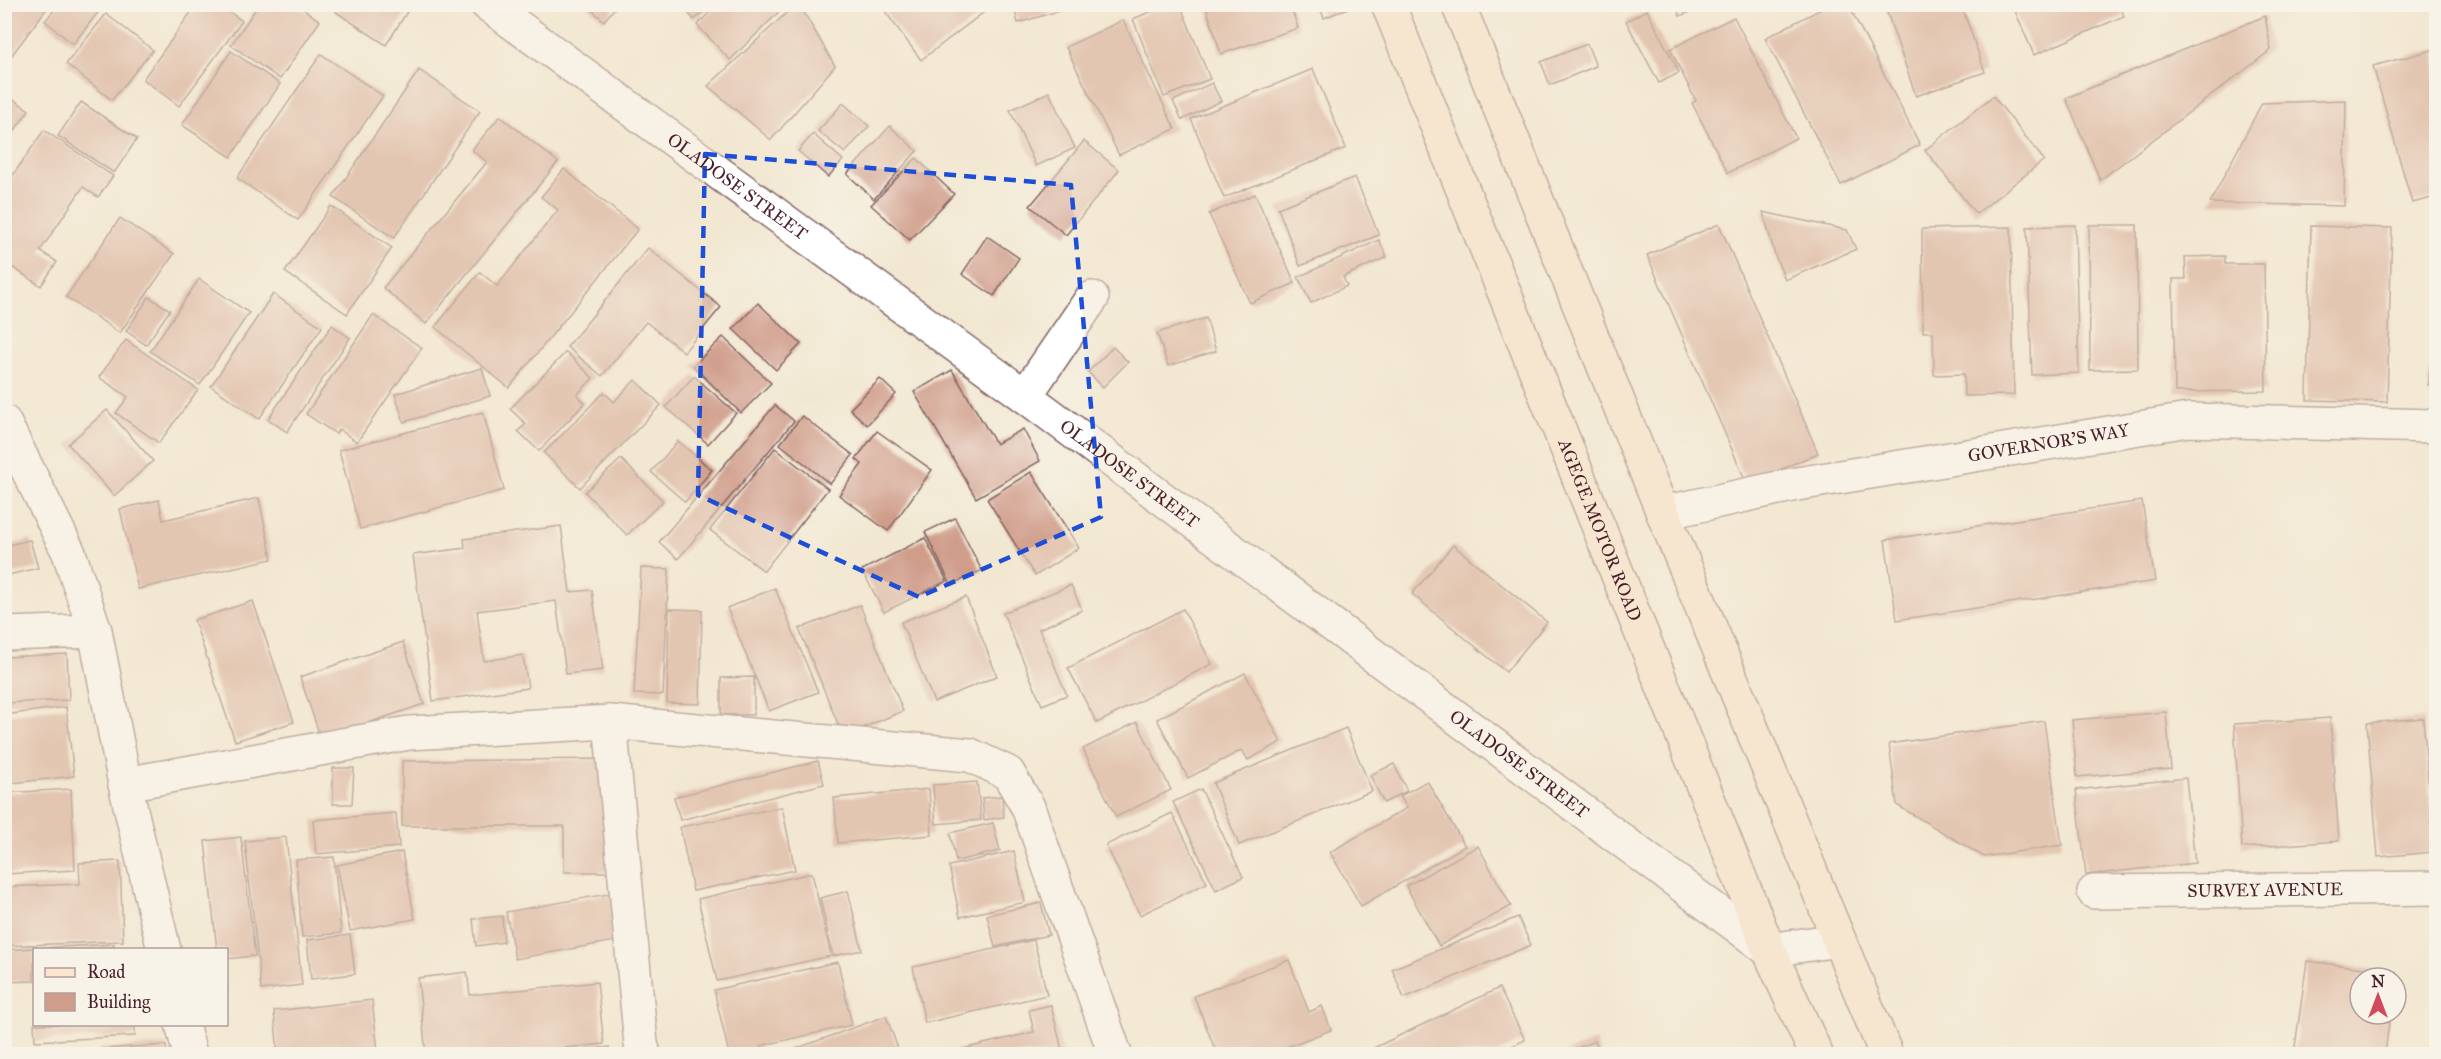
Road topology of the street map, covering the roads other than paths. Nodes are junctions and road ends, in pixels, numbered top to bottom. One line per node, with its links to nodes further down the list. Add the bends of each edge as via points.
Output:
1 (488, 4): 5 (street, OLADOSE STREET)
2 (1388, 4): 17 (main road, AGEGE MOTOR ROAD)
3 (1458, 4): 8 (main road)
4 (1092, 298): 5 (street)
5 (1025, 396): 17 (street, OLADOSE STREET)
6 (4, 422): 9 (street, via 69,553)
7 (2436, 426): 8 (street, GOVERNOR'S WAY, via 2188,420 1797,484)
8 (1663, 513): 15 (main road)
9 (95, 631): 10 (street); 12 (street)
10 (4, 634)
11 (610, 722): 12 (street, via 409,733); 20 (street); 21 (street, via 970,754 1008,773 1028,807)
12 (125, 784): 16 (street)
13 (2436, 888): 14 (street, SURVEY AVENUE)
14 (2094, 892)
15 (1839, 940): 17 (street); 23 (main road)
16 (164, 948)
17 (1769, 950): 22 (main road, AGEGE MOTOR ROAD)
18 (183, 1026): 19 (street)
19 (190, 1054)
20 (644, 1054)
21 (1115, 1054)
22 (1816, 1054)
23 (1886, 1054)

